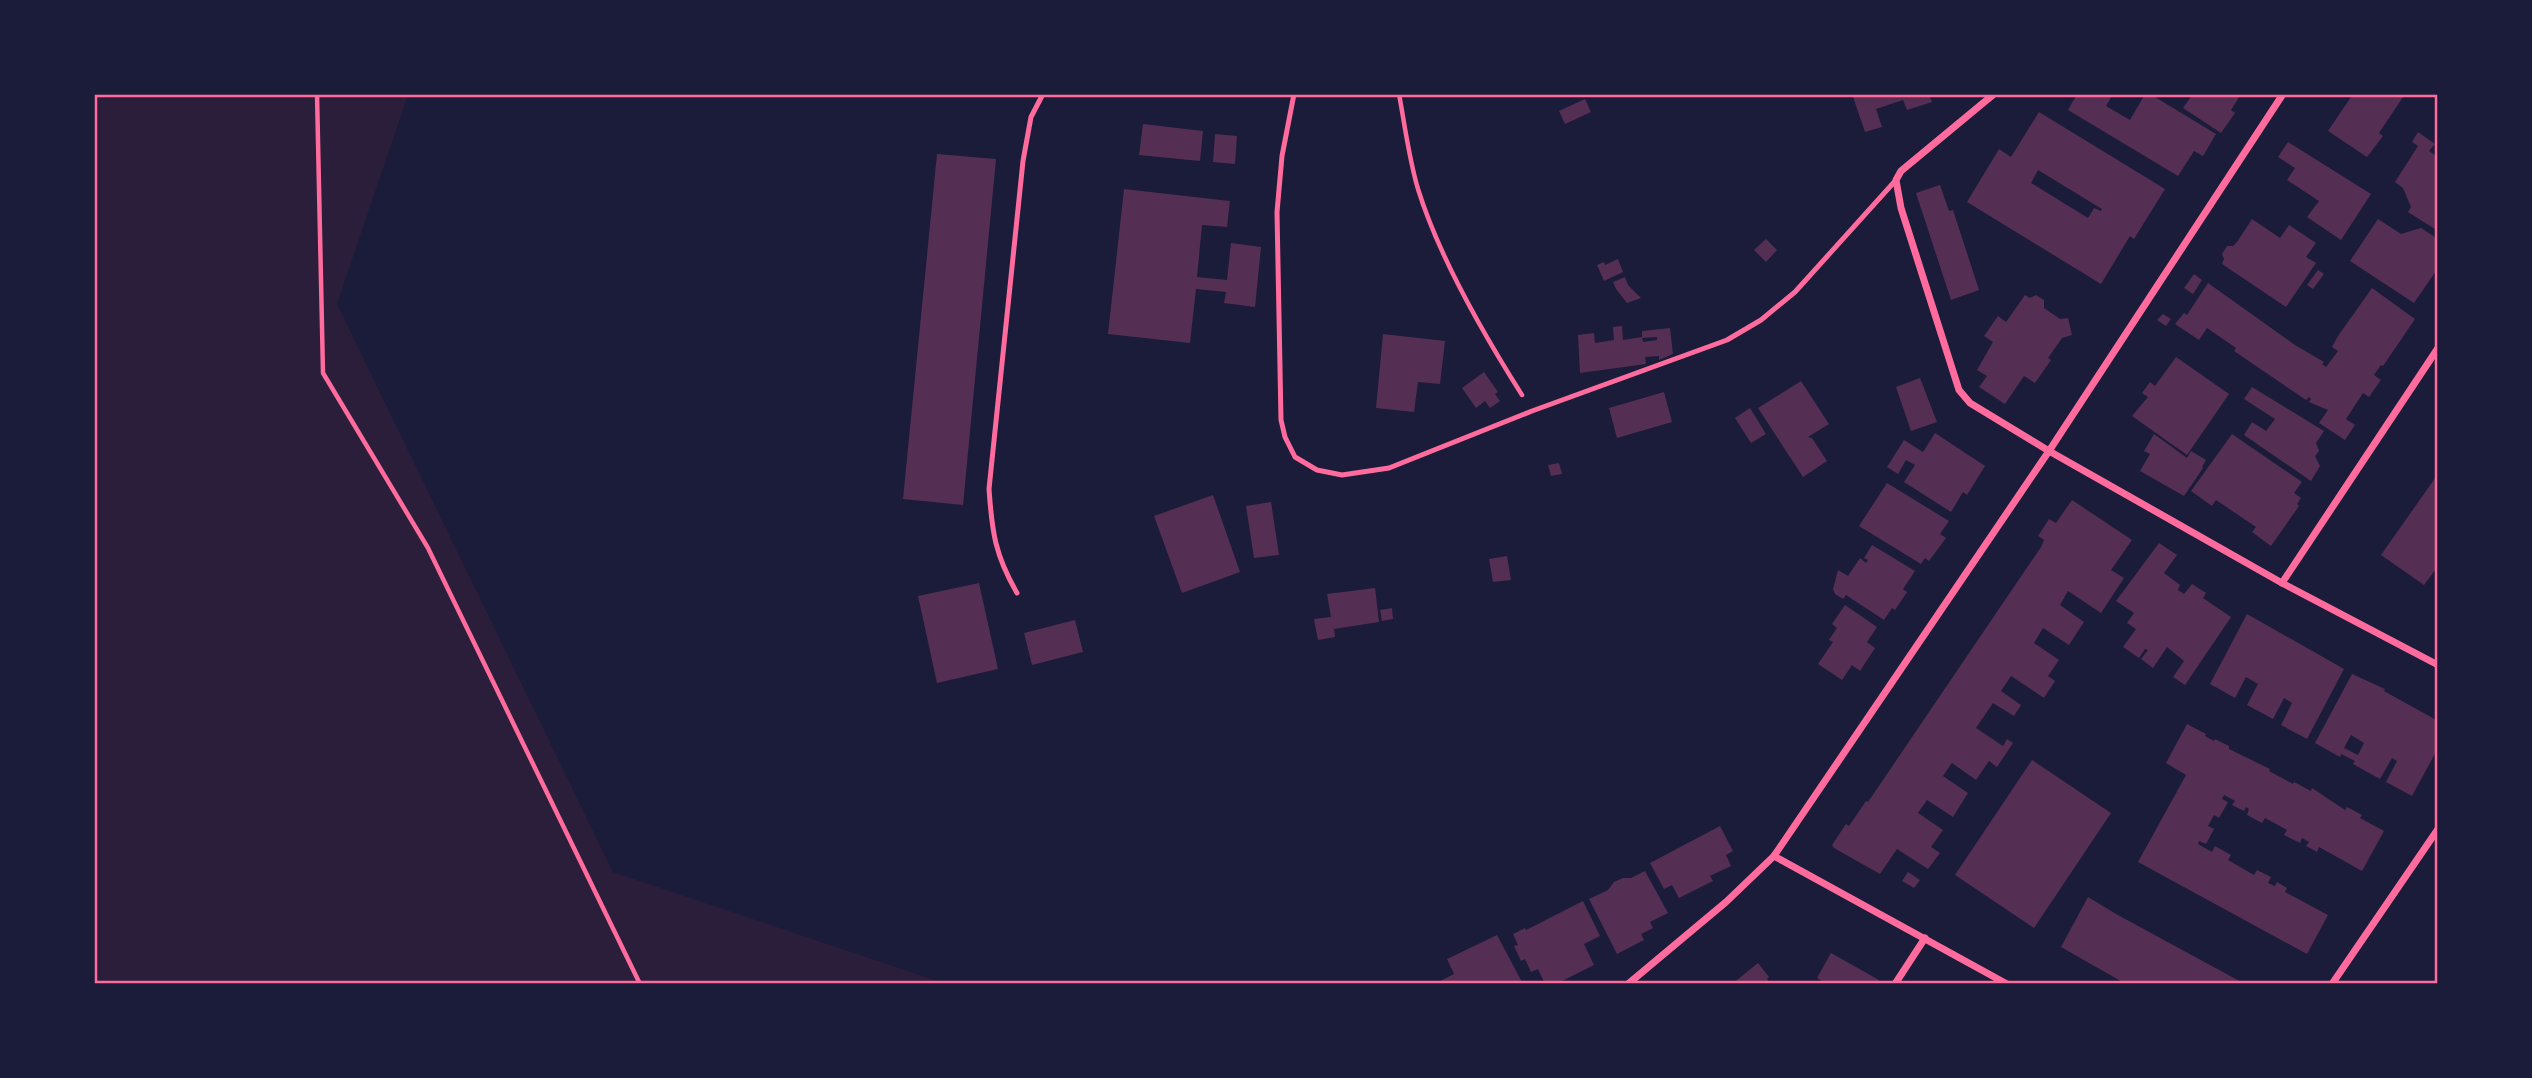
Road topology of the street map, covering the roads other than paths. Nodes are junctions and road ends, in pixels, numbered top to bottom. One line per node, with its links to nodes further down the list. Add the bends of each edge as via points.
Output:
1 (1043, 94): 9 (lane, via 1031,117 1023,161 989,489 991,528 1001,565)
2 (1294, 94): 5 (lane, via 1277,212 1281,420 1295,457 1317,470 1342,475 1389,468 1727,340 1795,292)
3 (1994, 94): 5 (street)
4 (2283, 94): 7 (street)
5 (1896, 180): 7 (street, via 1959,390 1970,403)
6 (2438, 348): 8 (street)
7 (2049, 451): 8 (street); 12 (street)
8 (2282, 583): 10 (street)
9 (1017, 593)
10 (2438, 665)
11 (2438, 829): 17 (street)
12 (1774, 856): 13 (street); 14 (street)
13 (1925, 938): 15 (street); 16 (street)
14 (1628, 984)
15 (1895, 984)
16 (2007, 984)
17 (2332, 984)

